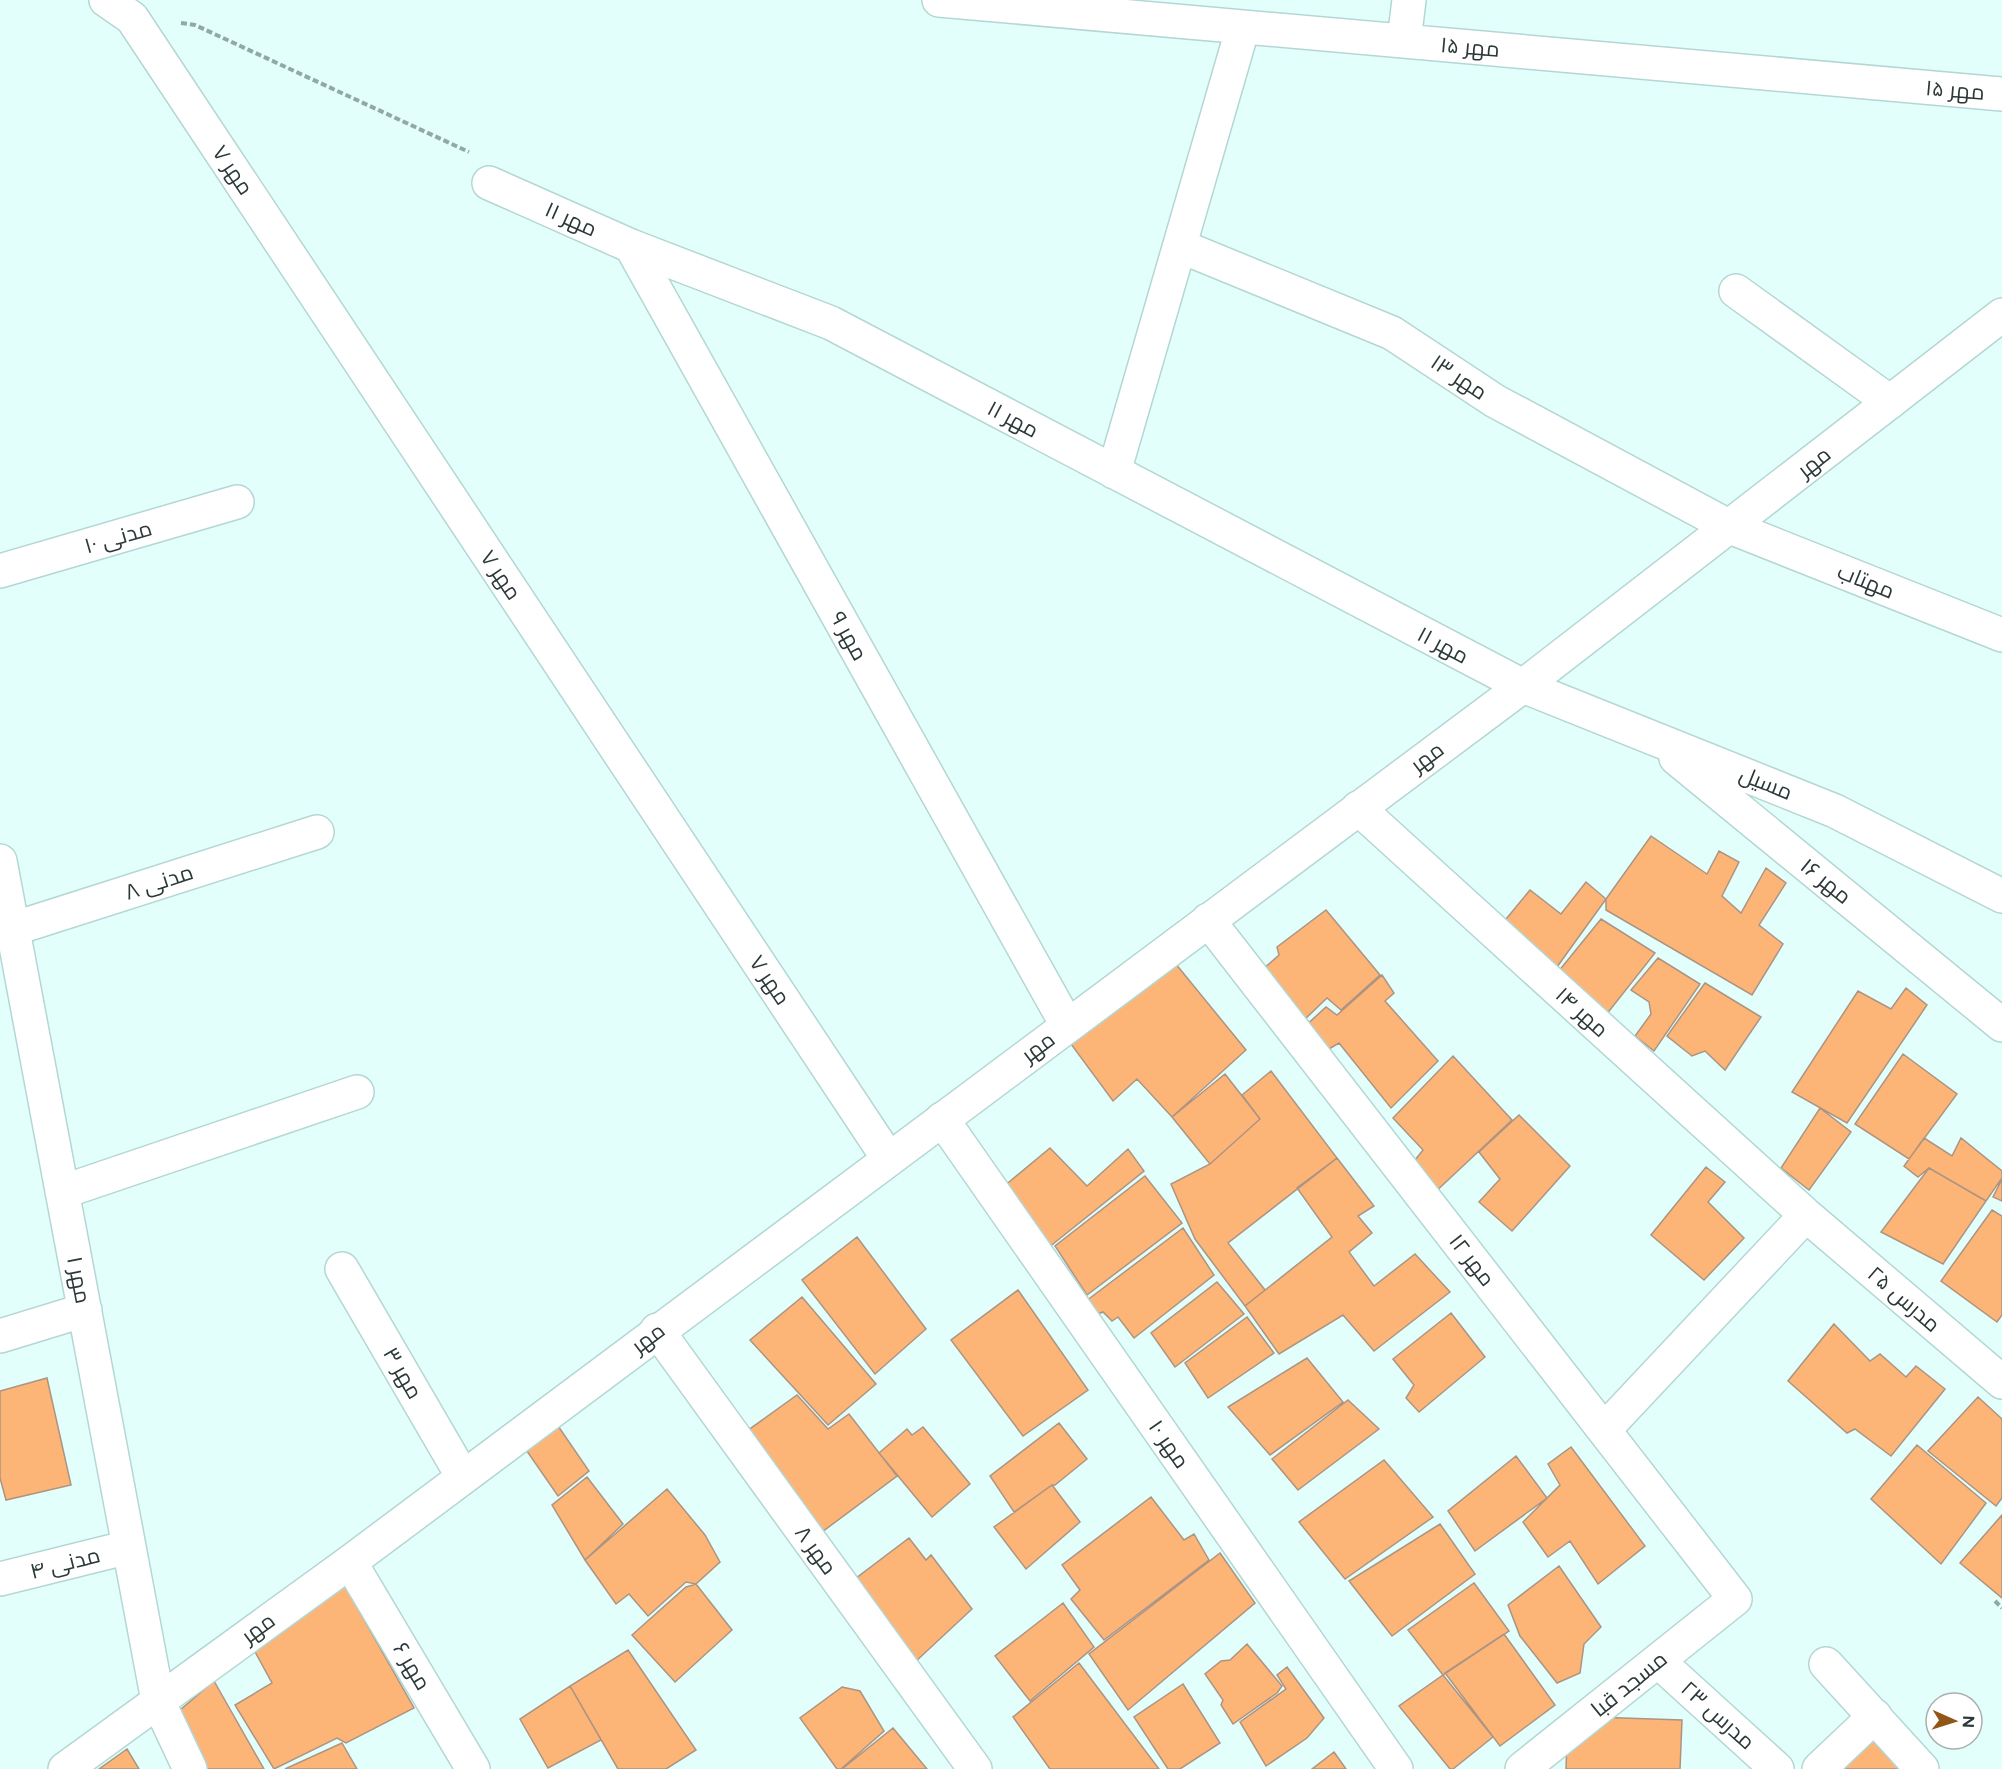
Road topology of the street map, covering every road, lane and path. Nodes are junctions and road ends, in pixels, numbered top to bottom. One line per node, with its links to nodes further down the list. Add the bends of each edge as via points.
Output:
1 (939, 0): 4 (street, مهر ۱۵)
2 (1409, 0): 5 (street)
3 (119, 9): 7 (path, via 195,24 469,152); 30 (street, مهر ۷)
4 (1243, 27): 5 (street, مهر ۱۵); 9 (street)
5 (1404, 41): 6 (street, مهر ۱۵)
6 (2002, 94)
7 (489, 183): 8 (street, مهر ۱۱)
8 (631, 246): 13 (street, مهر ۱۱, via 831,323); 26 (street, مهر ۹)
9 (1180, 246): 13 (street); 15 (street, مهر ۱۳, via 1392,333 1495,401)
10 (1737, 291): 12 (street)
11 (2002, 315): 12 (street, مهر)
12 (1890, 402): 15 (street, مهر)
13 (1114, 472): 18 (street, مهر ۱۱)
14 (237, 502): 16 (street, مدنی ۱۰)
15 (1730, 527): 17 (street, مهتاب); 18 (street, مهر)
16 (0, 571)
17 (2002, 635)
18 (1523, 686): 19 (street, مسیل); 20 (street, مهر)
19 (1650, 737): 23 (street, مسیل, via 1834,811); 27 (street, مهر ۱۶)
20 (1358, 808): 24 (street, مهر); 32 (street, مهر ۱۴)
21 (318, 832): 25 (street, مدنی ۸)
22 (0, 861): 25 (street, مهر ۱)
23 (2002, 896)
24 (1208, 920): 26 (street, مهر); 38 (street, مهر ۱۲)
25 (6, 931): 31 (street, مهر ۱)
26 (1067, 1025): 29 (street, مهر)
27 (2002, 1025)
28 (357, 1092): 31 (street)
29 (942, 1119): 30 (street, مهر); 54 (street, مهر ۱۰)
30 (888, 1158): 35 (street, مهر)
31 (62, 1192): 34 (street, مهر ۱)
32 (1806, 1215): 37 (street, مدرس ۲۵); 38 (street)
33 (342, 1269): 39 (street, مهر ۳)
34 (85, 1310): 36 (street); 40 (street, مهر ۱)
35 (657, 1330): 39 (street, مهر); 53 (street, مهر ۸)
36 (0, 1336)
37 (2002, 1382)
38 (1604, 1430): 43 (street, مهر ۱۲)
39 (463, 1477): 41 (street, مهر)
40 (129, 1547): 42 (street, مدنی ۴); 48 (street, مهر ۱)
41 (350, 1562): 48 (street, مهر); 52 (street, مهر ۶)
42 (0, 1579)
43 (1735, 1599): 46 (street, مسجد قبا)
44 (1995, 1602): 45 (path)
45 (2002, 1608)
46 (1658, 1661): 55 (street, مسجد قبا); 56 (street, مدرس ۲۳)
47 (1826, 1664): 49 (street)
48 (158, 1701): 50 (street, مهر); 51 (street, مهر ۱)
49 (1875, 1716): 57 (street); 58 (street)
50 (65, 1769)
51 (190, 1769)
52 (473, 1769)
53 (975, 1769)
54 (1396, 1769)
55 (1522, 1769)
56 (1777, 1769)
57 (1819, 1769)
58 (1922, 1769)

